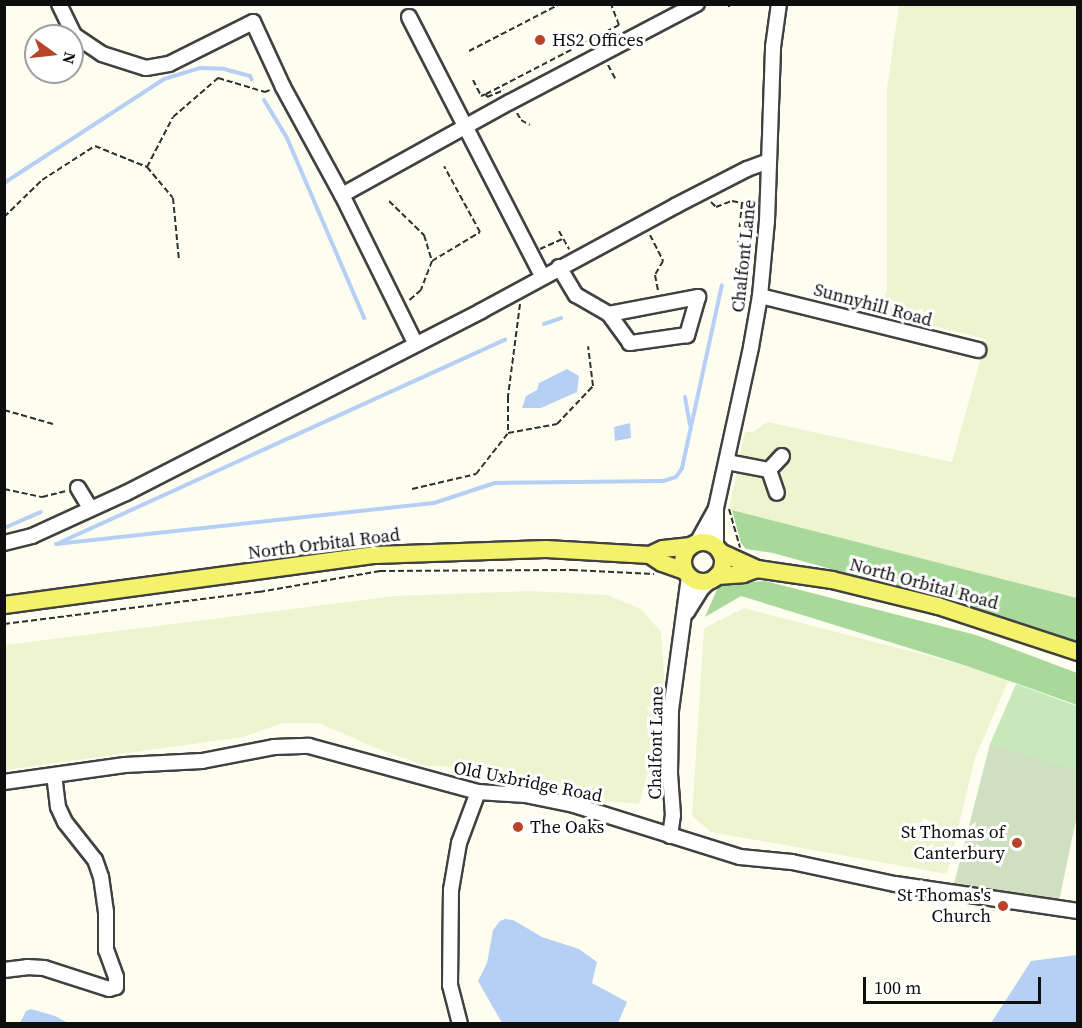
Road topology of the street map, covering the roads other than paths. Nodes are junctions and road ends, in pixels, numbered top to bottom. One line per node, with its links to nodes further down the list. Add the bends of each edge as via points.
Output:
1 (59, 4): 7 (street, via 74,35 102,54 146,68 168,64 253,22 283,87)
2 (697, 4): 5 (street)
3 (779, 4): 6 (street, Chalfont Lane, via 773,47)
4 (409, 17): 5 (street)
5 (464, 126): 7 (street); 9 (street)
6 (770, 161): 8 (street, via 747,169); 10 (street, Chalfont Lane)
7 (342, 195): 12 (street)
8 (559, 267): 9 (street); 11 (street, via 576,295)
9 (542, 276): 12 (street)
10 (760, 296): 13 (street, Sunnyhill Road); 15 (street, Chalfont Lane)
11 (609, 314): 11 (street, via 663,304 698,297 687,335 630,343)
12 (415, 343): 19 (street)
13 (978, 350)
14 (782, 456): 16 (street)
15 (727, 462): 16 (street); 20 (street, Chalfont Lane)
16 (769, 470): 18 (street)
17 (78, 488): 19 (street)
18 (777, 493)
19 (90, 508): 21 (street, via 32,536)
20 (716, 508): 22 (street, Chalfont Lane); 23 (street, Chalfont Lane)
21 (4, 543)
22 (694, 544): 23 (main road, via 704,542); 24 (main road, North Orbital Road); 26 (main road, via 684,558)
23 (718, 550): 25 (main road, North Orbital Road); 27 (main road, via 722,566)
24 (650, 555): 26 (main road, North Orbital Road); 28 (main road, North Orbital Road, via 546,549 375,555)
25 (757, 569): 27 (main road, North Orbital Road); 30 (main road, North Orbital Road, via 888,593)
26 (687, 573): 27 (main road, via 705,582); 29 (street, Chalfont Lane)
27 (714, 578): 29 (street, Chalfont Lane, via 702,588)
28 (4, 605)
29 (686, 614): 34 (street, Chalfont Lane, via 670,710)
30 (1077, 652)
31 (54, 776): 32 (street, Old Uxbridge Road); 33 (street, Old Uxbridge Road, via 125,765 202,761 294,745 335,750); 36 (street, via 58,807 65,822 95,860 101,876 106,950 116,987 109,989 44,968)
32 (4, 782)
33 (478, 792): 34 (street, Old Uxbridge Road, via 525,795 574,806); 37 (street, via 459,843 451,890 450,985)
34 (670, 836): 35 (street, Old Uxbridge Road, via 740,857 792,862 895,884)
35 (1077, 912)
36 (4, 970)
37 (460, 1023)

